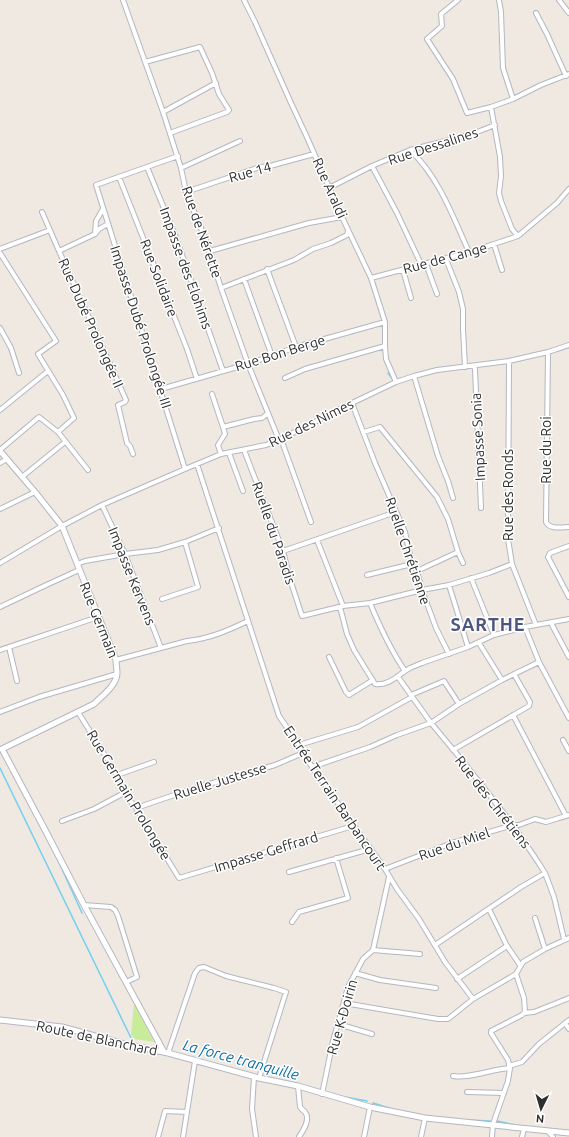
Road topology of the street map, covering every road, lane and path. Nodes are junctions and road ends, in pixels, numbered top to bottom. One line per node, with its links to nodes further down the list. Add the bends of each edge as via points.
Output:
1 (123, 0): 8 (street, Rue de Nérette)
2 (244, 0): 18 (street, Rue Araldi)
3 (458, 0): 12 (street, via 441,14 442,26 427,38 453,79 468,113)
4 (499, 0): 11 (street, via 503,68)
5 (559, 0): 6 (street)
6 (569, 13)
7 (536, 14): 9 (street)
8 (145, 62): 10 (street, via 200,47); 13 (street, Rue de Nérette)
9 (568, 75): 11 (street)
10 (216, 83): 13 (street); 15 (street, via 229,111)
11 (513, 99): 12 (street)
12 (491, 107): 14 (street)
13 (163, 112): 15 (street, Rue de Nérette)
14 (495, 125): 17 (street, Rue Dessalines, via 472,134); 34 (street, via 500,157 499,193 512,229)
15 (170, 133): 19 (street, Rue de Nérette)
16 (240, 141): 22 (street)
17 (410, 150): 20 (street, Rue Dessalines); 39 (street, via 421,161 442,194)
18 (314, 154): 24 (street, Rue Araldi); 26 (street, Rue 14, via 260,167)
19 (178, 156): 21 (street); 22 (street, Rue de Nérette)
20 (372, 166): 24 (street, Rue Dessalines); 42 (street)
21 (147, 167): 23 (street); 64 (street, Impasse des Elohims, via 175,234)
22 (181, 168): 26 (street, Rue de Nérette)
23 (119, 177): 27 (street, Impasse Dubé Prolongée III, via 96,185); 68 (street, Rue Solidaire)
24 (329, 188): 29 (street, Rue Araldi)
25 (569, 189): 34 (street, via 557,203)
26 (186, 192): 38 (street, Rue de Nérette)
27 (103, 209): 30 (street, Impasse Dubé Prolongée III); 33 (street, via 96,221)
28 (42, 212): 31 (street)
29 (342, 217): 32 (street, Rue Araldi); 38 (street, via 309,223)
30 (108, 224): 33 (street, Rue Dubé Prolongée II); 70 (street, Impasse Dubé Prolongée III)
31 (50, 230): 36 (street); 37 (street)
32 (348, 230): 44 (street, via 347,235 331,243); 47 (street, Rue Araldi)
33 (95, 234): 37 (street, Rue Dubé Prolongée II)
34 (518, 236): 35 (street, Rue de Cange)
35 (494, 244): 39 (street, Rue de Cange); 46 (street)
36 (0, 249)
37 (59, 251): 83 (street, Rue Dubé Prolongée II, via 126,400 118,405 127,443)
38 (210, 251): 49 (street, Rue de Nérette)
39 (469, 252): 41 (street, Rue de Cange)
40 (0, 253): 63 (street, via 56,341 38,354)
41 (446, 259): 43 (street, Rue de Cange); 62 (street, via 463,309)
42 (421, 264): 43 (street, Rue de Cange); 45 (street, Rue de Cange)
43 (426, 264): 50 (street)
44 (267, 269): 48 (street); 56 (street)
45 (403, 270): 47 (street, Rue de Cange); 51 (street)
46 (502, 270)
47 (371, 278): 52 (street, Rue Araldi)
48 (244, 279): 49 (street); 58 (street)
49 (221, 288): 60 (street, Rue de Nérette)
50 (437, 294)
51 (411, 298)
52 (385, 322): 55 (street, Rue Araldi); 56 (street, Rue Bon Berge)
53 (0, 328): 65 (street, via 11,348)
54 (569, 345): 57 (street, Rue des Nimes)
55 (385, 346): 67 (street, via 305,369); 69 (street, Rue Araldi, via 386,359)
56 (296, 347): 58 (street, Rue Bon Berge)
57 (548, 352): 59 (street, Rue des Nimes); 100 (street, Rue du Roi, via 546,522 551,527)
58 (272, 356): 60 (street, Rue Bon Berge)
59 (509, 361): 61 (street, Rue des Nimes); 111 (street, Rue des Ronds, via 507,531)
60 (248, 364): 64 (street, Rue Bon Berge); 74 (street, Rue de Nérette)
61 (474, 366): 62 (street, Rue des Nimes); 95 (street, Impasse Sonia)
62 (465, 367): 66 (street, Rue des Nimes)
63 (48, 371): 73 (street); 76 (street, via 74,418)
64 (223, 371): 68 (street, Rue Bon Berge)
65 (19, 373)
66 (414, 376): 69 (street, Rue des Nimes); 93 (street)
67 (285, 378)
68 (197, 379): 70 (street, Rue Bon Berge)
69 (396, 382): 72 (street, Rue des Nimes)
70 (161, 389): 88 (street, Impasse Dubé Prolongée III)
71 (212, 394): 75 (street)
72 (352, 403): 77 (street, Ruelle Chrétienne); 78 (street, Rue des Nimes)
73 (0, 410)
74 (267, 414): 75 (street, via 262,418); 78 (street, Rue de Nérette)
75 (223, 427): 84 (street, via 225,434 218,446)
76 (58, 432): 79 (street); 80 (street, via 40,417)
77 (364, 432): 97 (street, Ruelle Chrétienne); 106 (street, via 380,427 437,497 448,519)
78 (280, 440): 81 (street, Rue des Nimes); 98 (street, Rue de Nérette)
79 (66, 442): 89 (street); 90 (street)
80 (0, 450): 85 (street, Rue Germain)
81 (244, 450): 82 (street, Rue des Nimes); 105 (street, Ruelle du Paradis)
82 (229, 453): 84 (street, Rue des Nimes); 91 (street)
83 (133, 454)
84 (221, 454): 87 (street, Rue des Nimes)
85 (7, 459): 86 (street); 90 (street, Rue Germain)
86 (0, 463)
87 (198, 464): 88 (street, Rue des Nimes); 101 (street, Entrée Terrain Barbancourt)
88 (185, 469): 94 (street, Rue des Nimes)
89 (88, 470)
90 (22, 478): 92 (street, Rue Germain)
91 (243, 491)
92 (35, 492): 96 (street); 99 (street, Rue Germain)
93 (453, 498)
94 (102, 505): 99 (street, Rue des Nimes); 107 (street, Impasse Kervens)
95 (481, 508)
96 (0, 509)
97 (396, 512): 102 (street); 110 (street, Ruelle Chrétienne, via 405,532)
98 (311, 522)
99 (62, 526): 108 (street, Rue des Nimes); 112 (street, Rue Germain)
100 (569, 527)
101 (219, 528): 103 (street); 125 (street, Entrée Terrain Barbancourt)
102 (317, 540): 105 (street); 121 (street)
103 (185, 542): 107 (street, via 158,550); 119 (street, via 198,587)
104 (569, 546): 118 (street, via 550,553 548,557)
105 (283, 551): 121 (street, Ruelle du Paradis, via 302,616)
106 (458, 552): 109 (street); 113 (street)
107 (125, 554): 112 (street, via 85,561); 133 (street, Impasse Kervens)
108 (0, 563)
109 (463, 563)
110 (412, 564): 113 (street, Ruelle Chrétienne); 114 (street)
111 (512, 564): 115 (street); 127 (street, Rue des Ronds)
112 (78, 567): 122 (street); 123 (street, Rue Germain)
113 (417, 571): 117 (street, Ruelle Chrétienne)
114 (368, 576)
115 (471, 578): 116 (street); 129 (street)
116 (449, 585): 117 (street); 132 (street)
117 (422, 590): 120 (street); 135 (street, Ruelle Chrétienne)
118 (569, 597)
119 (162, 598)
120 (370, 603): 121 (street); 140 (street, via 393,654)
121 (342, 606): 144 (street, via 347,634)
122 (0, 607)
123 (98, 617): 131 (street); 138 (street, Rue Germain)
124 (569, 619): 126 (street)
125 (248, 621): 133 (street, via 226,632); 155 (street, Entrée Terrain Barbancourt, via 280,716)
126 (551, 623): 127 (street); 137 (street)
127 (536, 625): 128 (street)
128 (525, 627): 129 (street); 139 (street)
129 (494, 636): 130 (street)
130 (479, 642): 132 (street); 145 (street)
131 (9, 646): 134 (street); 146 (street)
132 (468, 647): 135 (street)
133 (161, 648): 138 (street)
134 (0, 650)
135 (449, 654): 140 (street)
136 (329, 657): 144 (street, via 349,695)
137 (569, 657)
138 (116, 660): 141 (street, Rue Germain)
139 (539, 662): 142 (street); 152 (street)
140 (405, 671): 143 (street)
141 (117, 674): 149 (street); 150 (street, Rue Germain, via 106,692 94,704)
142 (514, 674): 145 (street); 151 (street, via 530,704)
143 (398, 677): 144 (street, via 379,684 375,684); 147 (street, Rue des Chrétiens)
144 (373, 680)
145 (502, 680): 148 (street)
146 (17, 681)
147 (411, 696): 148 (street, via 444,681); 153 (street, Rue des Chrétiens); 155 (street, via 358,726)
148 (460, 704): 153 (street)
149 (0, 712)
150 (78, 712): 156 (street, Rue Germain); 162 (street, Rue Germain Prolongée)
151 (513, 716): 157 (street); 165 (street)
152 (569, 718)
153 (431, 723): 157 (street, Rue des Chrétiens); 161 (street)
154 (563, 740): 158 (street)
155 (299, 745): 159 (street, Entrée Terrain Barbancourt)
156 (1, 750): 176 (street)
157 (453, 750): 167 (street, Rue des Chrétiens)
158 (569, 751)
159 (303, 753): 161 (street, Entrée Terrain Barbancourt); 164 (street, Ruelle Justesse, via 263,769)
160 (154, 762): 162 (street)
161 (312, 767): 168 (street, Entrée Terrain Barbancourt)
162 (117, 775): 163 (street, Rue Germain Prolongée)
163 (124, 793): 164 (street, Rue Germain Prolongée); 166 (street, via 94,809)
164 (136, 808): 175 (street, Rue Germain Prolongée)
165 (568, 816): 167 (street, Rue du Miel, via 546,822 535,819)
166 (62, 821)
167 (513, 825): 171 (street, Rue du Miel, via 452,843); 173 (street, Rue des Chrétiens)
168 (353, 826): 169 (street, Entrée Terrain Barbancourt); 175 (street, Impasse Geffrard)
169 (370, 849): 170 (street); 171 (street, Entrée Terrain Barbancourt)
170 (336, 858): 172 (street); 179 (street, via 348,898 299,912)
171 (385, 868): 174 (street, Entrée Terrain Barbancourt)
172 (289, 872)
173 (545, 873): 177 (street); 180 (street, Rue des Chrétiens)
174 (389, 876): 181 (street, Entrée Terrain Barbancourt); 184 (street, Rue K-Doirin)
175 (179, 878)
176 (84, 905): 190 (street); 190 (street, via 111,907 115,910 137,977)
177 (489, 909): 181 (street); 182 (street)
178 (535, 918): 183 (street)
179 (292, 922)
180 (567, 939): 183 (street)
181 (435, 944): 189 (street, Entrée Terrain Barbancourt)
182 (507, 946): 186 (street); 189 (street)
183 (545, 949): 186 (street)
184 (373, 950): 185 (street); 187 (street, Rue K-Doirin, via 363,959)
185 (420, 954)
186 (520, 965): 188 (street)
187 (355, 973): 191 (street, via 380,980); 194 (street, Rue K-Doirin)
188 (516, 974): 193 (street); 195 (street, via 524,998)
189 (457, 978): 193 (street, Entrée Terrain Barbancourt)
190 (126, 982): 201 (street)
191 (436, 988)
192 (569, 998): 195 (street)
193 (473, 999): 194 (street, via 448,1019)
194 (344, 1003): 198 (street, Rue K-Doirin)
195 (524, 1014): 203 (street, via 491,1032 508,1060)
196 (0, 1020): 201 (street, Route de Blanchard, via 62,1027 124,1044)
197 (567, 1021): 199 (street); 203 (street, via 538,1044 522,1062)
198 (338, 1024): 200 (street); 208 (street, Rue K-Doirin)
199 (569, 1029)
200 (372, 1034)
201 (166, 1052): 202 (street, Route de Blanchard); 205 (street, via 195,973 204,967 226,976 286,992)
202 (195, 1061): 205 (street, Route de Blanchard); 211 (street)
203 (509, 1067): 204 (street, via 466,1076); 209 (street)
204 (453, 1076)
205 (256, 1078): 206 (street, Route de Blanchard); 219 (street, via 252,1109)
206 (298, 1086): 208 (street, Route de Blanchard); 220 (street, via 300,1107 307,1117)
207 (467, 1092): 209 (street)
208 (322, 1094): 210 (street, Route de Blanchard)
209 (504, 1094): 213 (street)
210 (370, 1107): 212 (street, Route de Blanchard); 221 (street)
211 (187, 1112): 217 (street, via 165,1111); 218 (street)
212 (425, 1118): 213 (street, Route de Blanchard); 222 (street)
213 (493, 1124): 214 (street, Route de Blanchard); 223 (street)
214 (524, 1129): 215 (street, Route de Blanchard); 224 (street)
215 (548, 1131): 216 (street, Route de Blanchard); 225 (street)
216 (569, 1133)
217 (158, 1137)
218 (183, 1137)
219 (256, 1137)
220 (298, 1137)
221 (364, 1137)
222 (421, 1137)
223 (492, 1137)
224 (522, 1137)
225 (553, 1137)

